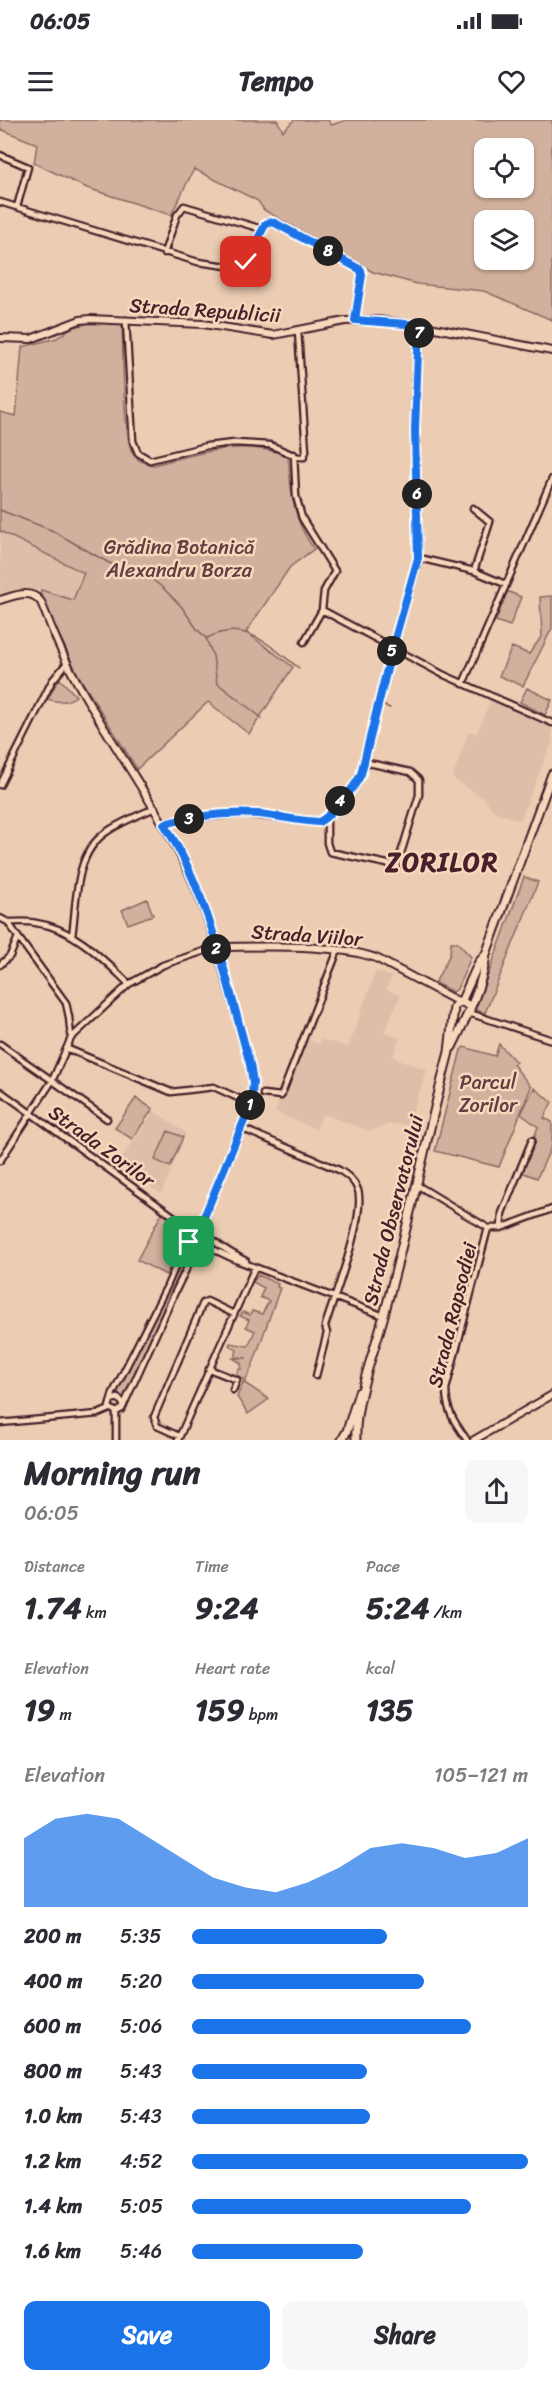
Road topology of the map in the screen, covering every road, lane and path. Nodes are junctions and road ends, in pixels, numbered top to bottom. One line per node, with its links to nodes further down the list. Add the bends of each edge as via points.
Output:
1 (0, 155): 3 (street, via 28,167)
2 (0, 202): 3 (street)
3 (17, 207): 5 (street)
4 (262, 230): 5 (street, via 241,267); 5 (street, via 182,207); 7 (street, via 268,223 275,223 360,269)
5 (164, 253)
6 (126, 320): 9 (street, Strada Republicii, via 202,324 273,335); 10 (street, Strada Republicii, via 85,319 31,339); 12 (street, via 131,434 141,456 150,460 207,446 234,444 270,445)
7 (355, 320): 8 (street, Strada Republicii); 9 (street, Strada Republicii)
8 (419, 325): 11 (street, Strada Republicii); 15 (street, via 415,430)
9 (298, 331): 12 (street, via 306,451 304,457)
10 (0, 338)
11 (552, 351)
12 (294, 454): 19 (street, via 295,487 302,518 335,571 324,591)
13 (552, 479): 17 (street)
14 (473, 508): 16 (street, via 490,522)
15 (418, 558): 16 (street); 21 (street)
16 (474, 571): 17 (street)
17 (505, 584): 23 (street)
18 (0, 600): 22 (street, via 26,594 37,597)
19 (322, 610): 20 (street); 21 (street)
20 (304, 642)
21 (392, 649): 23 (street); 25 (street)
22 (67, 663): 27 (street, via 52,681); 28 (street)
23 (463, 684): 24 (street)
24 (552, 723)
25 (364, 762): 29 (street, via 355,785); 29 (street, via 410,772 419,780 419,795 398,866 330,852)
26 (552, 774): 37 (main road, Strada Observatorului)
27 (0, 784)
28 (155, 807): 30 (street); 33 (street, via 110,829 92,846 79,880)
29 (327, 817): 30 (street, via 319,822 229,814)
30 (164, 824): 35 (street, via 196,889)
31 (0, 918): 32 (street)
32 (8, 922): 33 (street, via 36,923); 34 (street)
33 (72, 936): 39 (street)
34 (18, 938): 38 (street, via 10,956); 44 (street, via 66,1003)
35 (216, 947): 36 (street, Strada Viilor); 39 (street, Strada Viilor, via 164,965); 51 (street, via 250,1064)
36 (338, 950): 40 (street, Strada Viilor, via 376,958); 50 (street, via 281,1096)
37 (486, 954): 41 (main road, Strada Observatorului); 42 (main road, Strada Observatorului)
38 (0, 965)
39 (129, 984): 44 (street, Strada Viilor)
40 (443, 995): 41 (street, Strada Viilor); 41 (street, Strada Viilor)
41 (459, 1004): 42 (main road, via 467,1004); 42 (main road, via 459,1017); 47 (main road, Strada Observatorului)
42 (469, 1012): 43 (street); 47 (main road, Strada Observatorului)
43 (551, 1037)
44 (71, 1038): 46 (street)
45 (0, 1044): 48 (street)
46 (68, 1049): 48 (street); 51 (street, via 171,1092 214,1087)
47 (449, 1052): 57 (main road, Strada Observatorului)
48 (52, 1081): 52 (street); 53 (street)
49 (0, 1091): 52 (street, Strada Zorilor)
50 (262, 1094)
51 (251, 1104): 54 (street)
52 (31, 1113): 56 (street); 60 (street, Strada Zorilor)
53 (107, 1119)
54 (241, 1128): 59 (street); 67 (street, via 339,1170 357,1188 360,1215)
55 (532, 1140): 62 (street, via 502,1214)
56 (1, 1159)
57 (417, 1185): 61 (street, Strada Rapsodiei); 69 (main road, Strada Observatorului)
58 (552, 1209): 62 (street, Strada Rapsodiei)
59 (202, 1222): 60 (street, via 194,1221); 63 (street)
60 (187, 1226): 64 (street)
61 (488, 1228): 62 (street, Strada Rapsodiei); 84 (street, Strada Rapsodiei, via 447,1389 447,1408)
62 (501, 1228)
63 (209, 1235): 65 (street); 66 (street)
64 (187, 1240): 65 (street); 75 (street)
65 (200, 1245): 66 (street); 76 (street)
66 (254, 1266): 67 (street); 68 (street)
67 (334, 1297): 69 (street); 71 (street)
68 (234, 1314): 70 (street); 80 (street, via 203,1302 154,1417 157,1426)
69 (384, 1316): 72 (main road, Strada Observatorului)
70 (209, 1369): 73 (street, via 237,1380); 80 (street)
71 (316, 1376)
72 (366, 1376): 82 (main road, Strada Observatorului); 83 (main road, Strada Observatorului)
73 (233, 1390)
74 (552, 1395): 85 (street)
75 (111, 1400): 76 (street, via 118,1398); 77 (street)
76 (124, 1405): 78 (street)
77 (110, 1409): 78 (street); 79 (street, via 98,1414)
78 (116, 1412): 81 (street)
79 (0, 1424)
80 (179, 1438)
81 (116, 1440)
82 (345, 1440)
83 (356, 1440)
84 (467, 1440)
85 (474, 1440)

